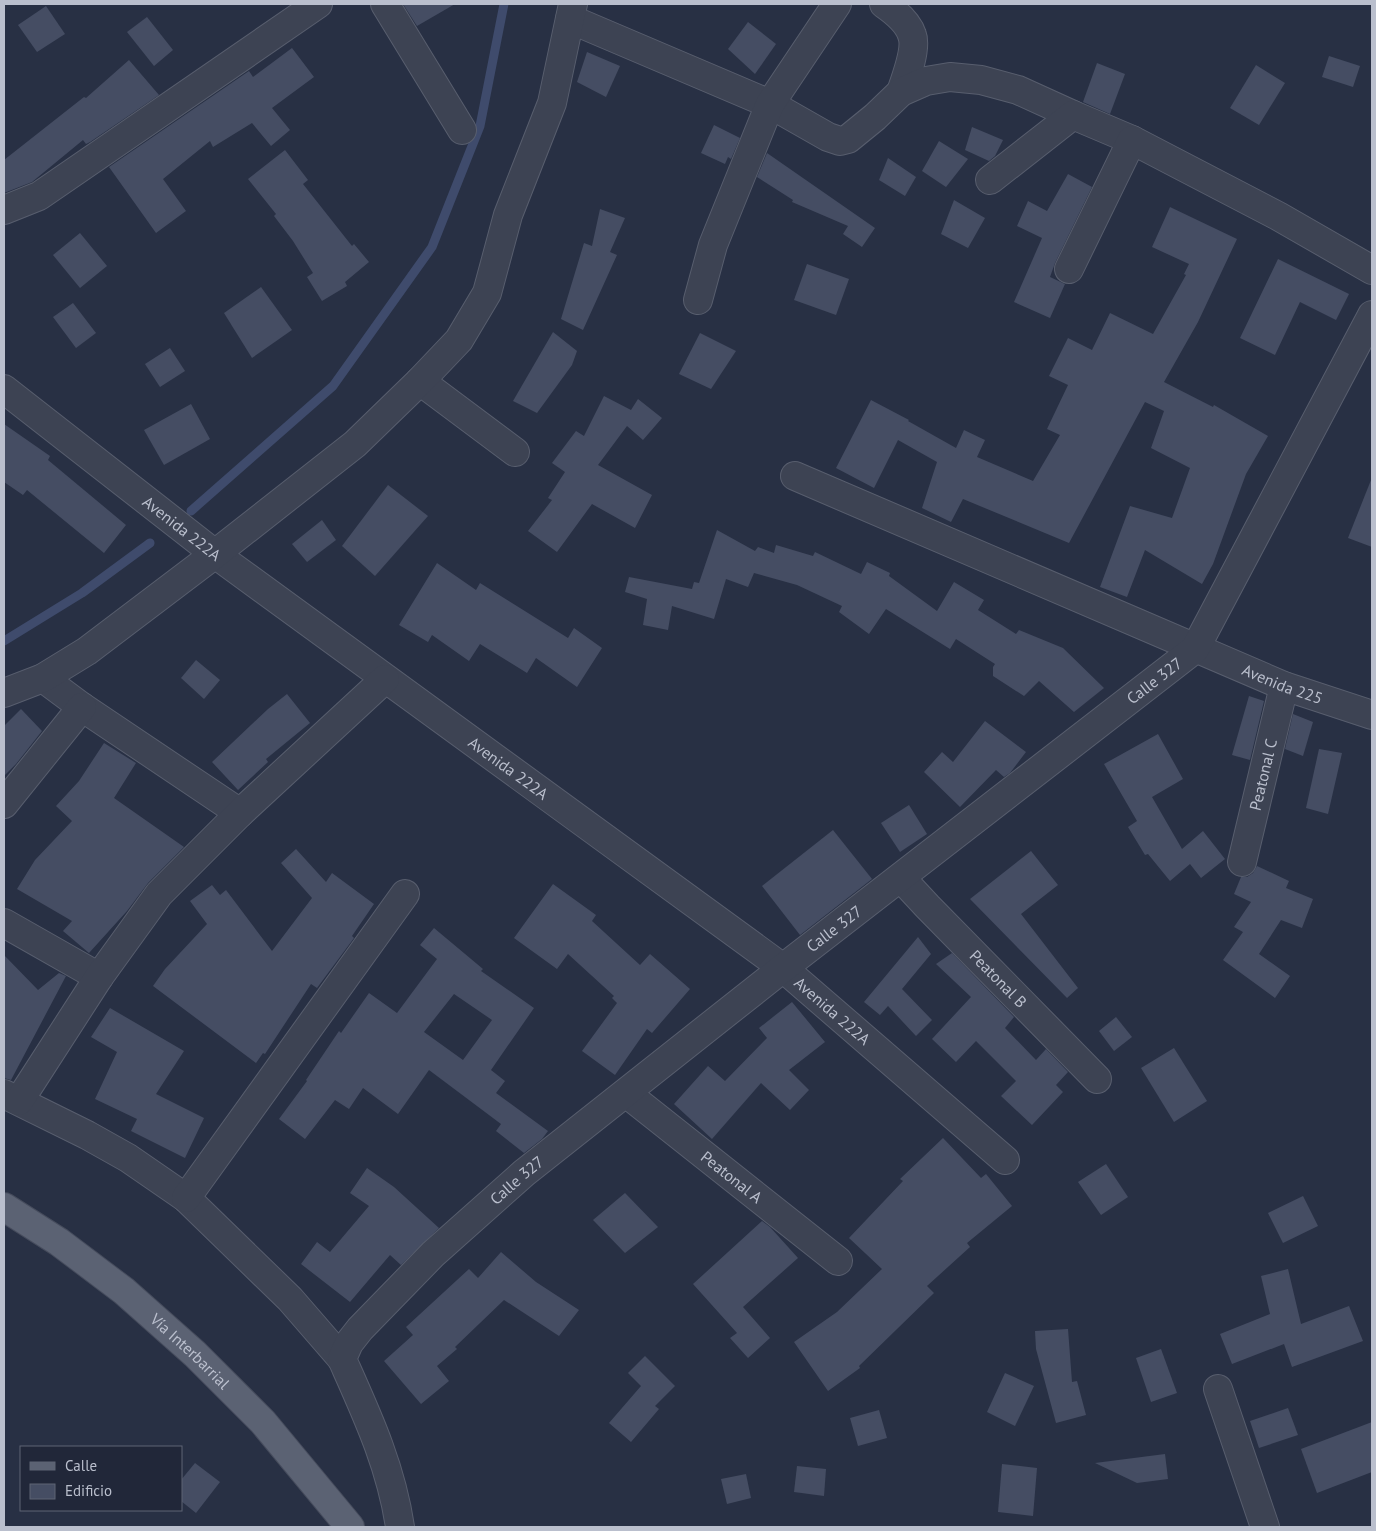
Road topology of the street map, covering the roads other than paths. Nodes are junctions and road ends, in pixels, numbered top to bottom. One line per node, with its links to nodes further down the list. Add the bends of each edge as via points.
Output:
1 (318, 4): 12 (street, via 39,196)
2 (385, 4): 9 (street)
3 (837, 4): 7 (street)
4 (884, 4): 6 (street, via 898,13 912,35 912,57)
5 (571, 11): 7 (street); 17 (street, via 552,104 508,215 487,293 459,340)
6 (901, 92): 7 (street, via 848,139 840,141); 8 (street, via 926,81 950,77 981,80 1018,90)
7 (770, 104): 15 (street, via 713,245)
8 (1073, 115): 10 (street); 11 (street)
9 (462, 130)
10 (1132, 140): 13 (street); 14 (street, via 1278,216)
11 (990, 180)
12 (4, 210)
13 (1069, 269)
14 (1372, 270)
15 (698, 300)
16 (1372, 315): 22 (street, Calle 327)
17 (420, 381): 19 (street); 21 (street, via 355,444)
18 (4, 389): 21 (street, Avenida 222A)
19 (515, 452)
20 (795, 476): 22 (street, Avenida 225)
21 (215, 554): 23 (street, via 87,651); 24 (street, Avenida 222A)
22 (1195, 649): 25 (street, Avenida 225); 32 (street, Calle 327)
23 (43, 678): 26 (street); 27 (street)
24 (385, 678): 30 (street); 35 (street, Avenida 222A)
25 (1284, 686): 28 (street, Avenida 225); 31 (street, Peatonal C)
26 (4, 693)
27 (82, 707): 29 (street); 30 (street)
28 (1372, 715)
29 (4, 804)
30 (240, 813): 36 (street, via 159,894)
31 (1242, 862)
32 (901, 878): 35 (street, Calle 327); 37 (street, Peatonal B)
33 (405, 894): 41 (street)
34 (4, 923): 36 (street)
35 (783, 968): 38 (street, Calle 327); 40 (street, Avenida 222A)
36 (99, 977): 39 (street)
37 (1097, 1079)
38 (626, 1093): 43 (street, Peatonal A); 44 (street, Calle 327, via 524,1173 433,1254 360,1329)
39 (11, 1098): 41 (street, via 128,1158)
40 (1005, 1160)
41 (186, 1198): 44 (street, via 290,1299)
42 (4, 1207): 46 (main road, Vía Interbarrial, via 59,1242 124,1291 195,1354 262,1422)
43 (838, 1261)
44 (342, 1359): 47 (street, via 387,1466)
45 (1218, 1389): 48 (street)
46 (350, 1527)
47 (400, 1527)
48 (1265, 1527)

